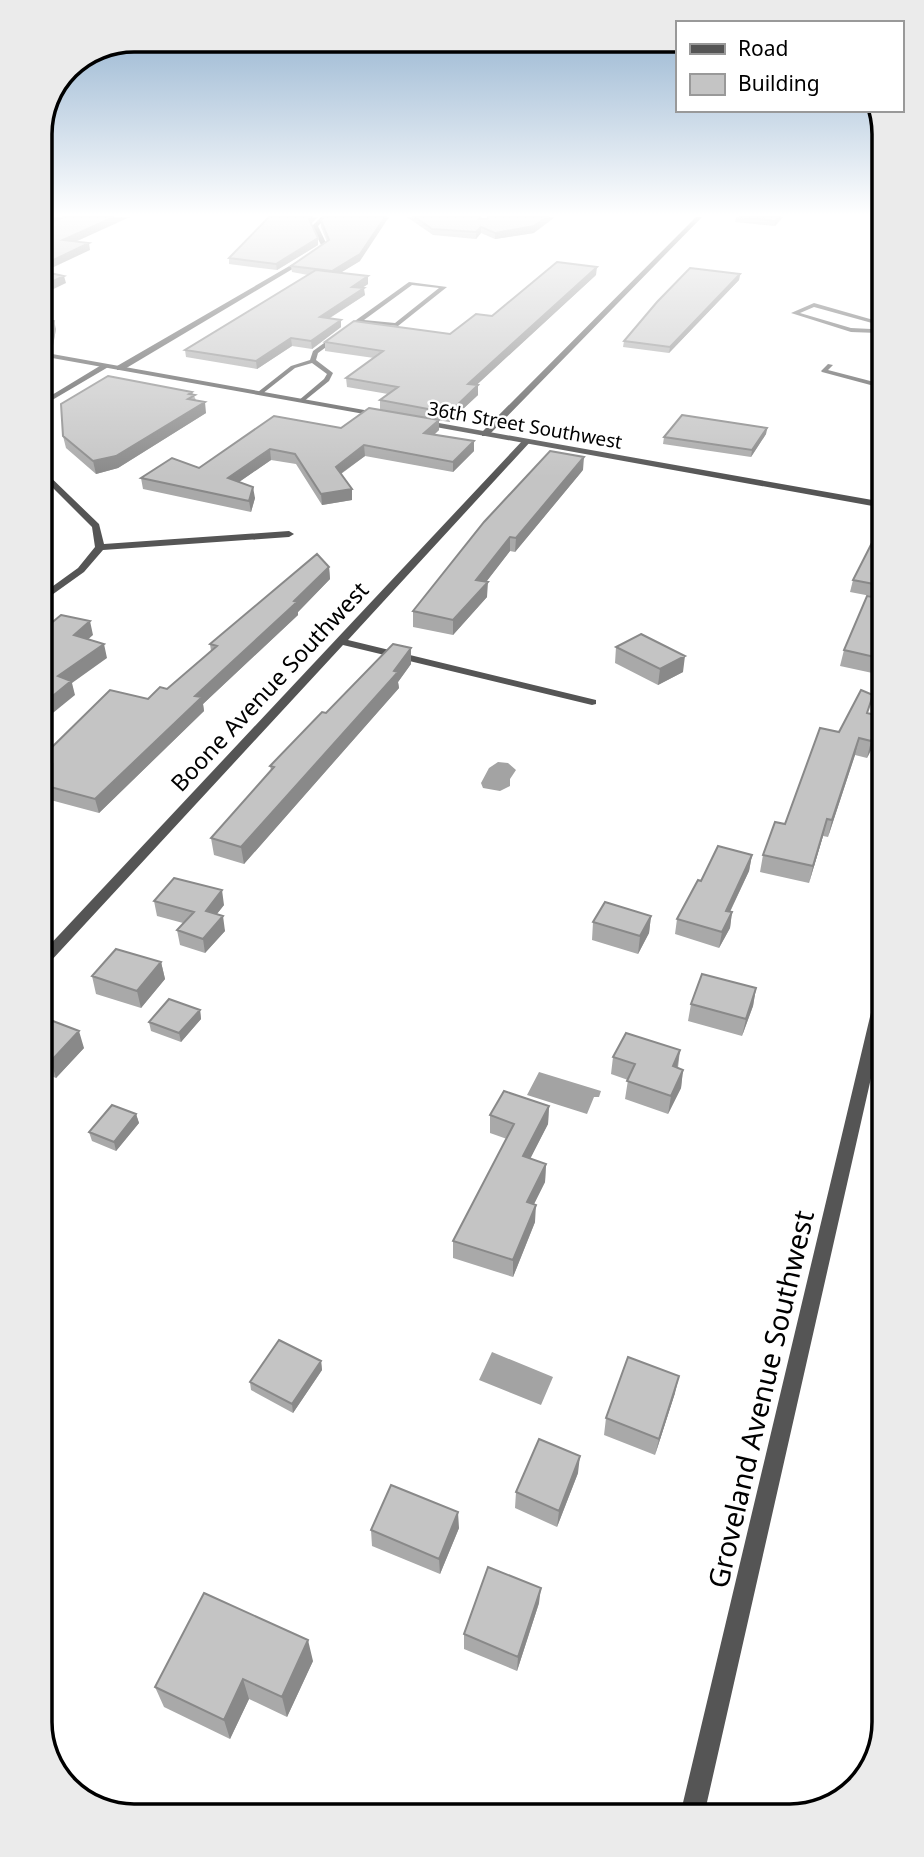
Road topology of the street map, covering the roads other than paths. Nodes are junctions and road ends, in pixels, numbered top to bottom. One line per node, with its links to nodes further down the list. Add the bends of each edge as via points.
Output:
1 (229, 304): 12 (street)
2 (383, 304): 5 (lane)
3 (423, 304): 5 (lane, via 396,325)
4 (614, 304): 19 (street)
5 (358, 321): 9 (lane, via 315,352)
6 (872, 321): 7 (lane, via 814,305 794,313 851,330)
7 (872, 331)
8 (53, 356): 11 (street)
9 (313, 361): 14 (lane, via 293,367); 16 (lane, via 330,373)
10 (830, 365): 13 (lane, via 824,371)
11 (106, 366): 12 (street); 15 (street)
12 (120, 368): 14 (street)
13 (872, 383)
14 (260, 393): 16 (street)
15 (53, 397)
16 (301, 401): 17 (street)
17 (389, 417)
18 (417, 422): 19 (street, 36th Street Southwest)
19 (485, 434): 20 (street, 36th Street Southwest)
20 (527, 441): 22 (street, 36th Street Southwest); 26 (street, Boone Avenue Southwest)
21 (53, 483): 24 (street, via 96,526)
22 (872, 503)
23 (289, 534): 24 (street)
24 (100, 547): 25 (street, via 81,570)
25 (53, 591)
26 (338, 641): 27 (street); 28 (street, Boone Avenue Southwest)
27 (592, 702)
28 (53, 950)
29 (872, 1039): 30 (street, Groveland Avenue Southwest)
30 (695, 1804)

